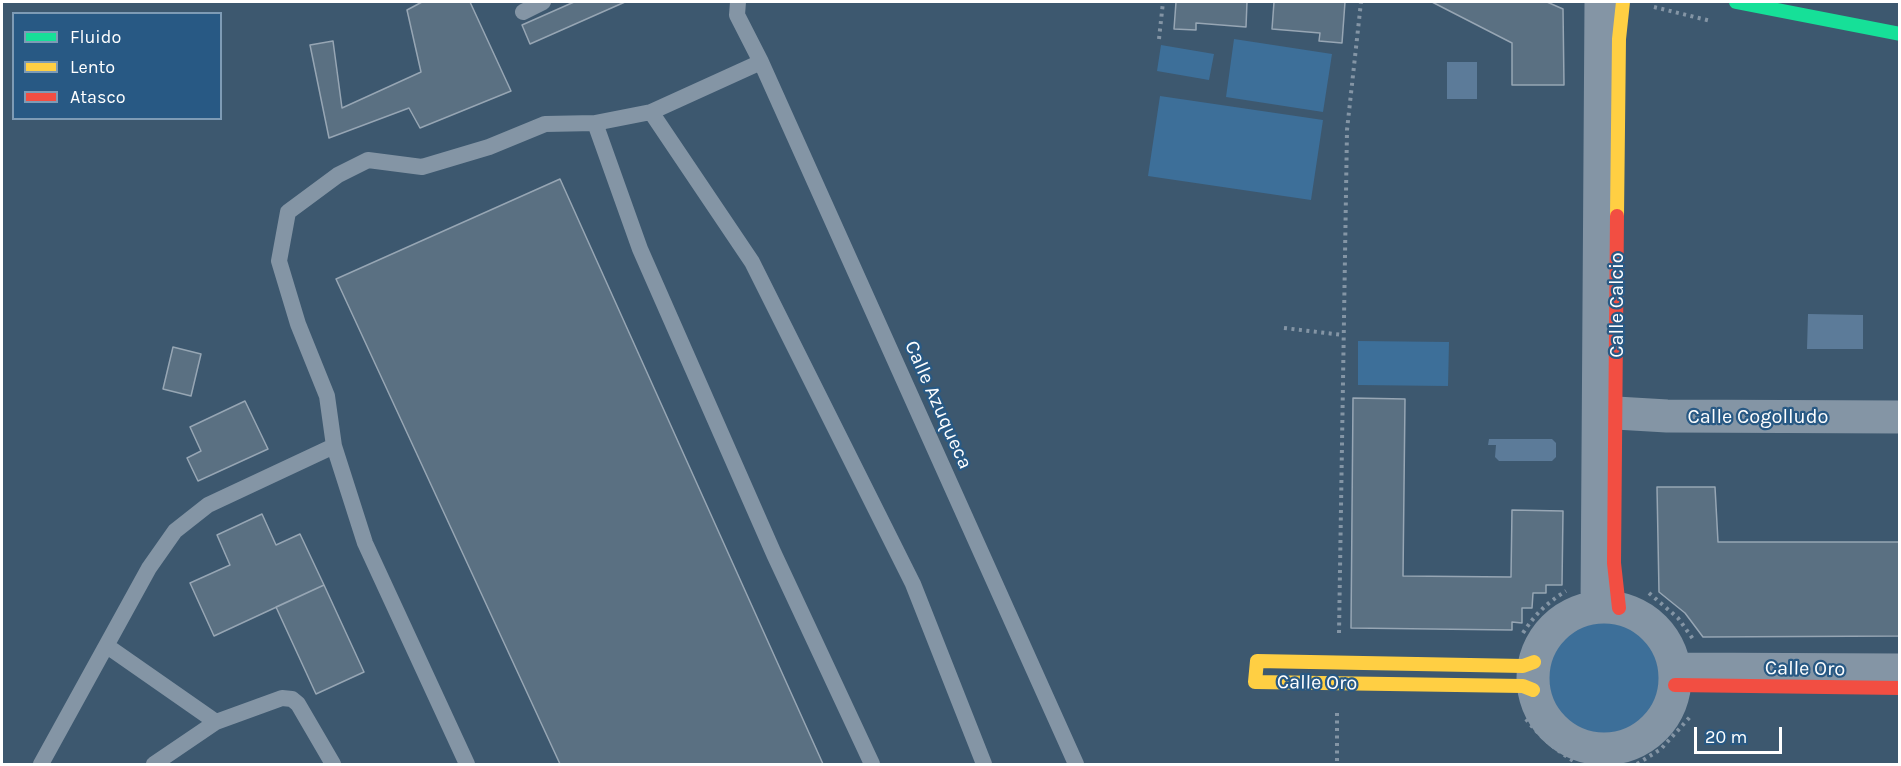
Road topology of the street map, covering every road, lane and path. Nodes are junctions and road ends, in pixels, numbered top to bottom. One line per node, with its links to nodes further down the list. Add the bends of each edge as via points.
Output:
1 (543, 2): 8 (lane)
2 (738, 2): 11 (lane, Calle Azuqueca, via 737,15)
3 (1162, 2): 10 (path)
4 (1361, 2): 15 (path, via 1347,130)
5 (1601, 2): 19 (street, Calle Calcio)
6 (1623, 2): 16 (street, Calle Calcio, via 1619,39)
7 (1736, 2): 9 (street)
8 (523, 12)
9 (1899, 34)
10 (1159, 39)
11 (761, 62): 12 (lane); 37 (lane, Calle Azuqueca)
12 (651, 112): 13 (lane); 36 (lane, via 752,262 912,584)
13 (595, 123): 18 (lane, via 545,124 489,147 422,166 368,160 339,175 288,212 279,261 298,324 327,396); 35 (lane, via 640,249)
14 (1284, 328): 15 (path)
15 (1343, 335): 20 (path)
16 (1616, 413): 17 (street, Calle Cogolludo, via 1667,417); 19 (street, Calle Calcio, via 1614,564)
17 (1899, 417)
18 (334, 446): 22 (lane, via 208,505 175,531 149,568); 34 (lane, via 364,543)
19 (1609, 598): 21 (path, via 1659,600 1678,618); 24 (street, via 1556,624 1542,641); 24 (path, via 1547,603 1530,621); 25 (street, via 1657,630 1669,648)
20 (1338, 643)
21 (1695, 643)
22 (107, 646): 29 (lane); 31 (lane)
23 (1899, 670): 25 (street, Calle Oro)
24 (1528, 676): 24 (street, Calle Oro, via 1522,666 1257,661 1255,682 1523,686); 30 (street, via 1540,710 1552,728 1569,741); 39 (path, via 1535,731)
25 (1675, 677): 26 (street, Calle Oro); 30 (street, via 1669,709 1655,729)
26 (1899, 688)
27 (1337, 704): 38 (path)
28 (1694, 711): 30 (path, via 1660,748)
29 (216, 722): 32 (lane); 33 (lane, via 282,698 292,699)
30 (1619, 759)
31 (41, 765)
32 (154, 765)
33 (333, 765)
34 (467, 765)
35 (872, 765)
36 (984, 765)
37 (1076, 765)
38 (1337, 765)
39 (1575, 765)

